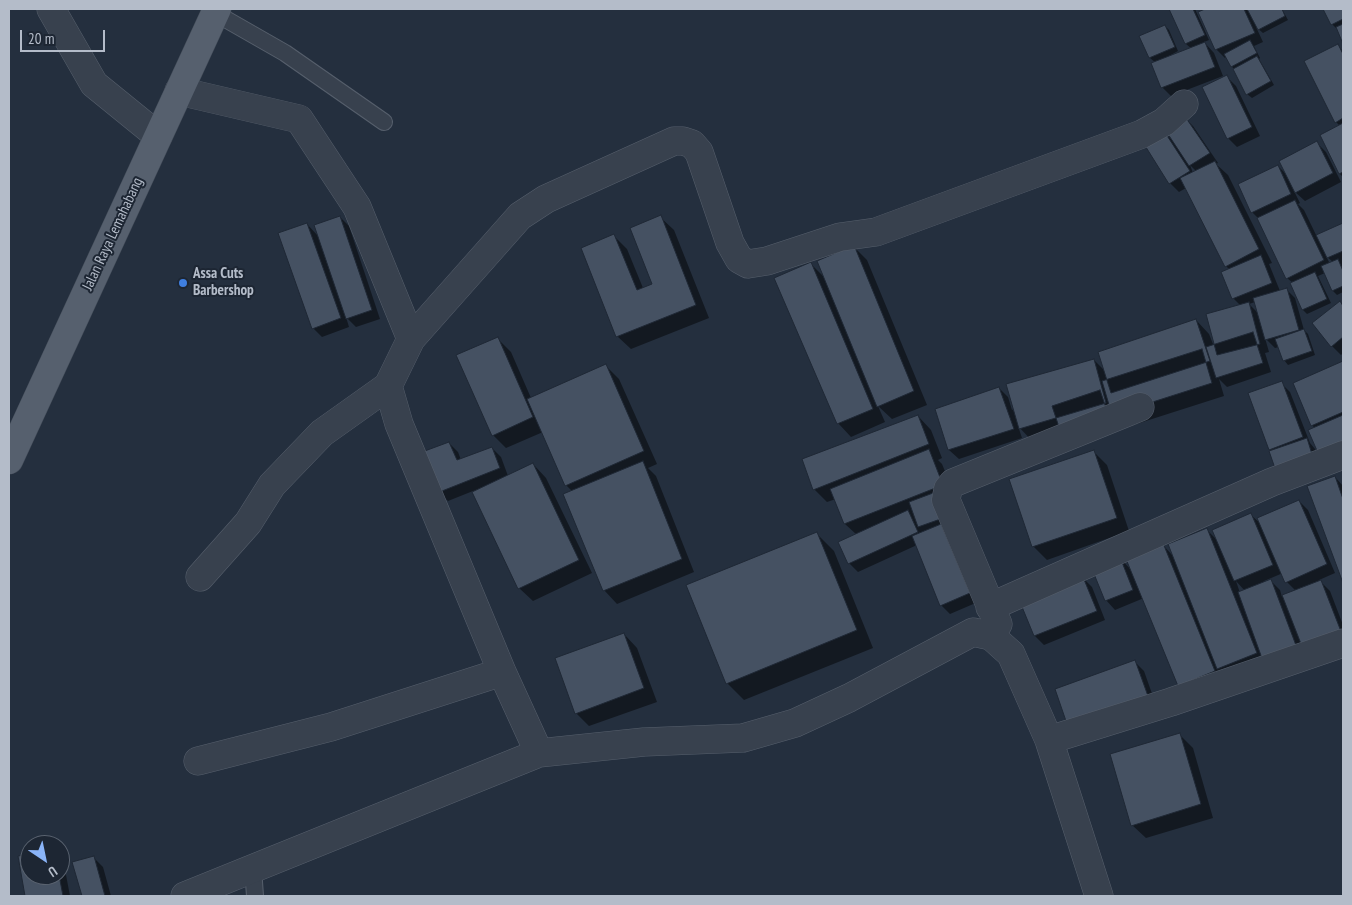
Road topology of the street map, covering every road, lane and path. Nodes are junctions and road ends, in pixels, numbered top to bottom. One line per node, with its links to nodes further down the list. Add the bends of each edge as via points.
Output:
1 (51, 9): 6 (street, via 94,84)
2 (216, 11): 3 (main road, Jalan Raya Lemahabang); 5 (lane, via 285,53)
3 (179, 91): 6 (main road, Jalan Raya Lemahabang); 7 (street, via 299,119 357,207)
4 (1184, 104): 7 (street, via 1164,122 1106,148 876,232 840,237 748,264 739,259 730,243 698,152 692,144 674,142 546,198 520,216)
5 (384, 122)
6 (158, 136): 11 (main road, Jalan Raya Lemahabang)
7 (411, 339): 8 (street)
8 (388, 386): 12 (street, via 322,433 272,485 248,523); 16 (street, via 399,424)
9 (1140, 408): 13 (street, via 953,483 948,489 946,500)
10 (1343, 455): 13 (street, via 1272,482)
11 (9, 460)
12 (200, 577)
13 (990, 607): 14 (street, via 998,624)
14 (991, 636): 17 (street, via 1011,654); 18 (street, via 973,632 795,723 743,738 644,742)
15 (1343, 643): 17 (street)
16 (502, 672): 18 (street); 19 (street, via 332,727)
17 (1049, 740): 23 (street)
18 (539, 753): 20 (street)
19 (198, 761)
20 (253, 868): 21 (street); 22 (lane)
21 (185, 896)
22 (255, 896)
23 (1099, 896)

